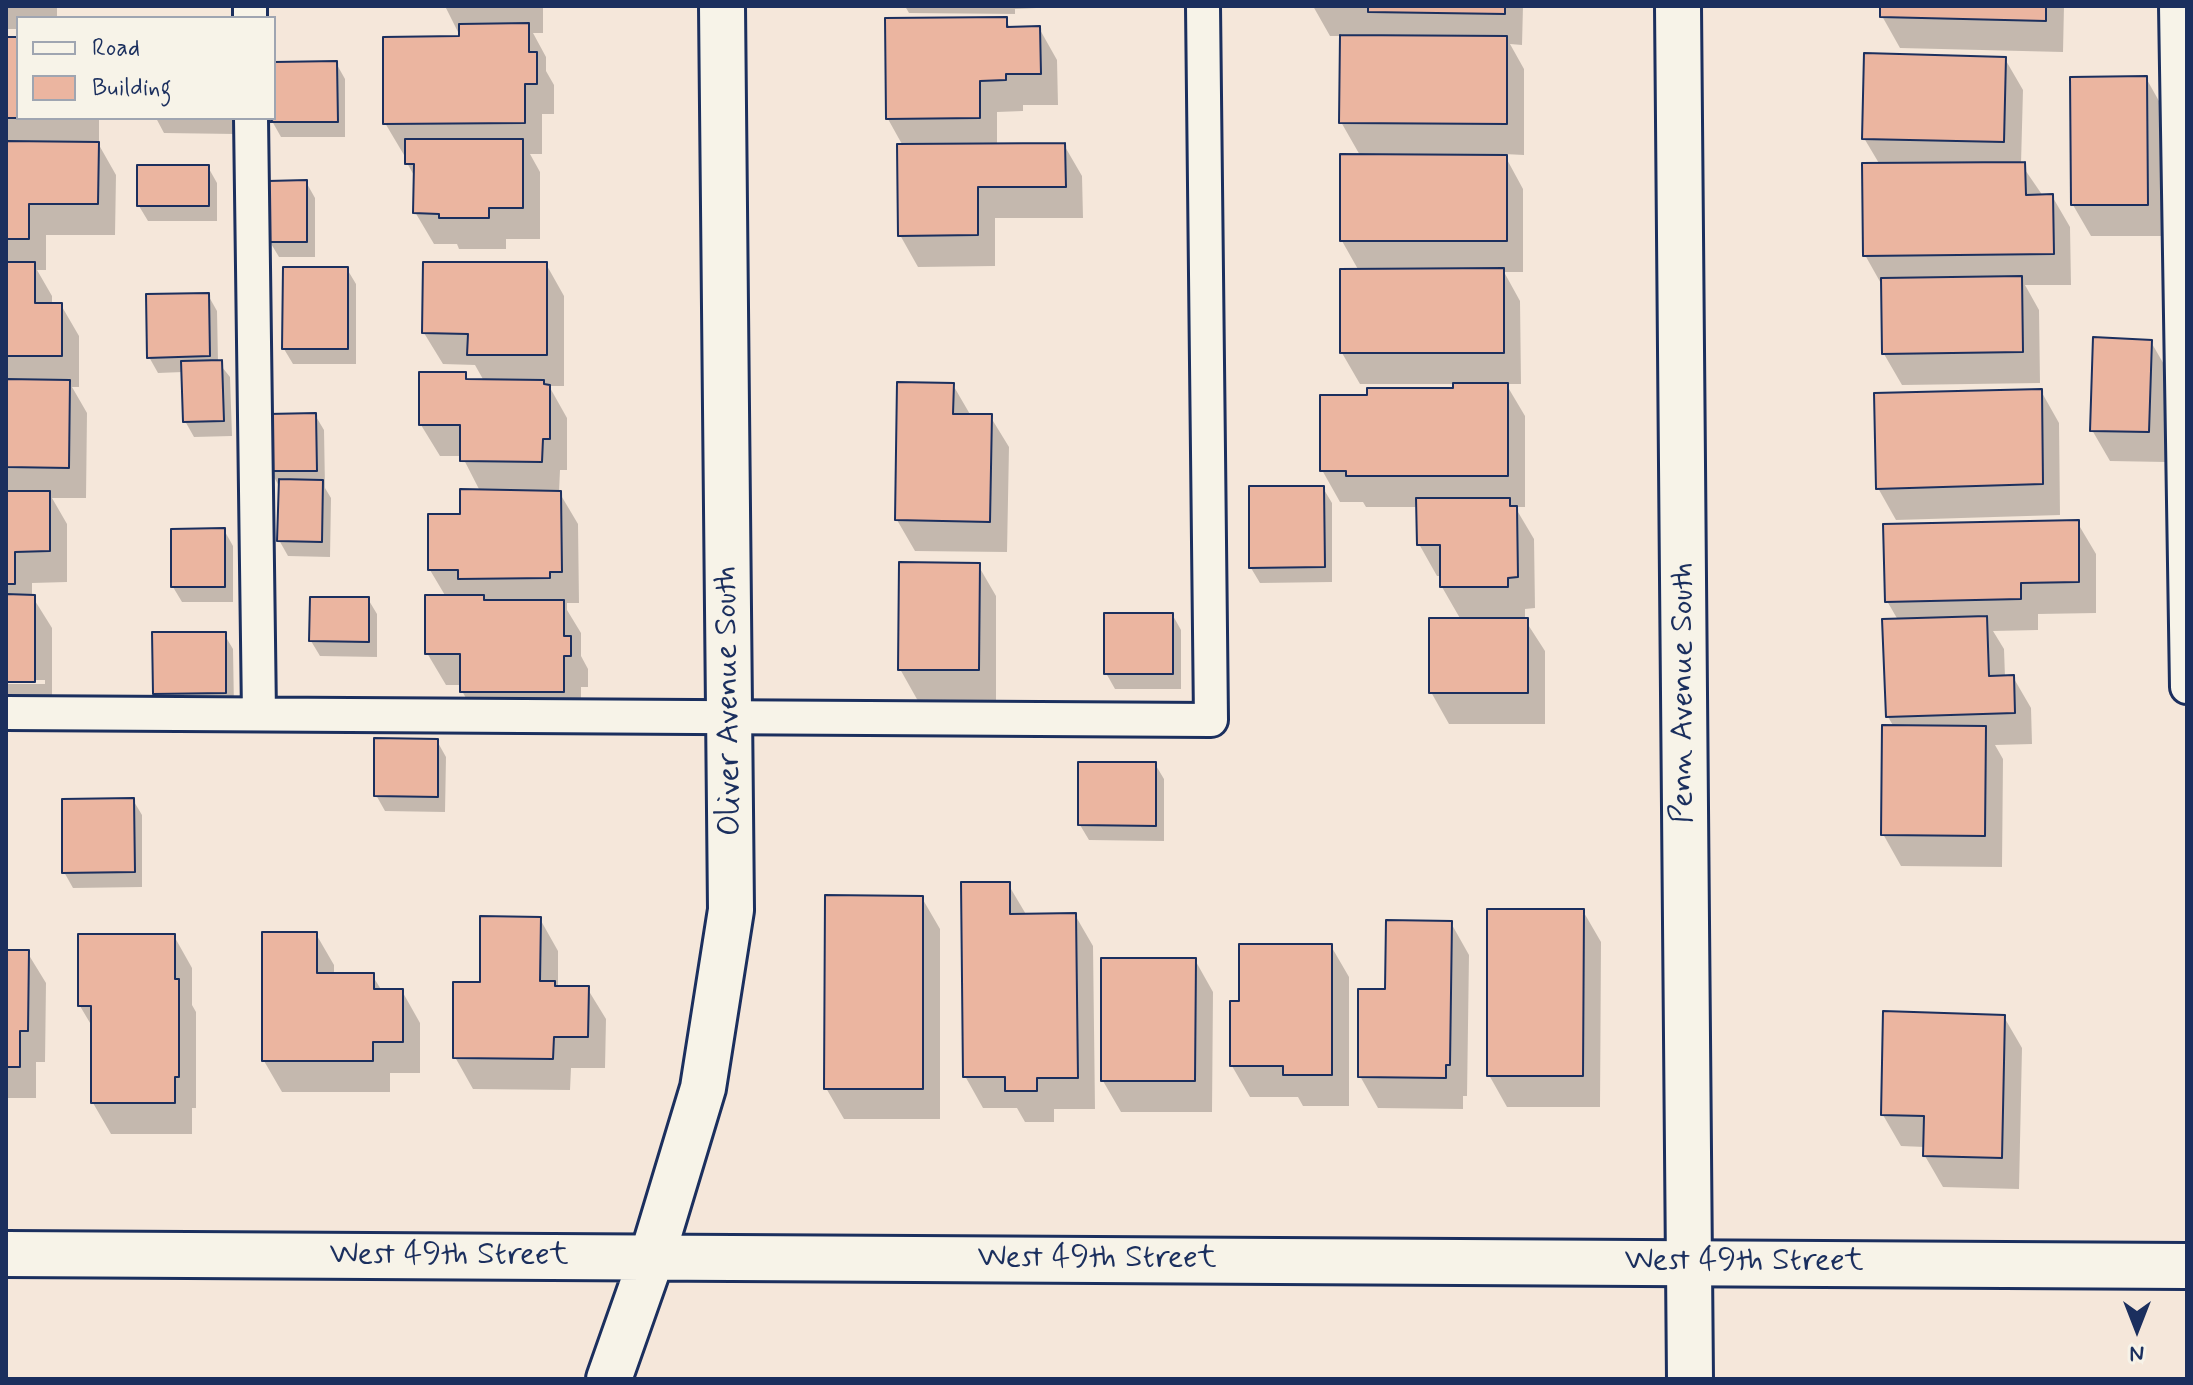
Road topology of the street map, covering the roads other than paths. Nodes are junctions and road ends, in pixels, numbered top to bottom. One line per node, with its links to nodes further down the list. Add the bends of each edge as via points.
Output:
1 (722, 6): 9 (street, Oliver Avenue South)
2 (1203, 6): 9 (lane, via 1211,720)
3 (1678, 6): 12 (street, Penn Avenue South)
4 (2176, 6): 6 (lane)
5 (251, 120): 8 (lane)
6 (2187, 687)
7 (6, 713): 8 (lane)
8 (259, 714): 9 (lane)
9 (731, 717): 11 (street, Oliver Avenue South, via 731,910 703,1088)
10 (6, 1254): 11 (street, West 49th Street)
11 (652, 1257): 12 (street, West 49th Street); 14 (street, Oliver Avenue South)
12 (1689, 1261): 13 (street, West 49th Street); 15 (street, Penn Avenue South)
13 (2187, 1266)
14 (609, 1379)
15 (1690, 1379)

